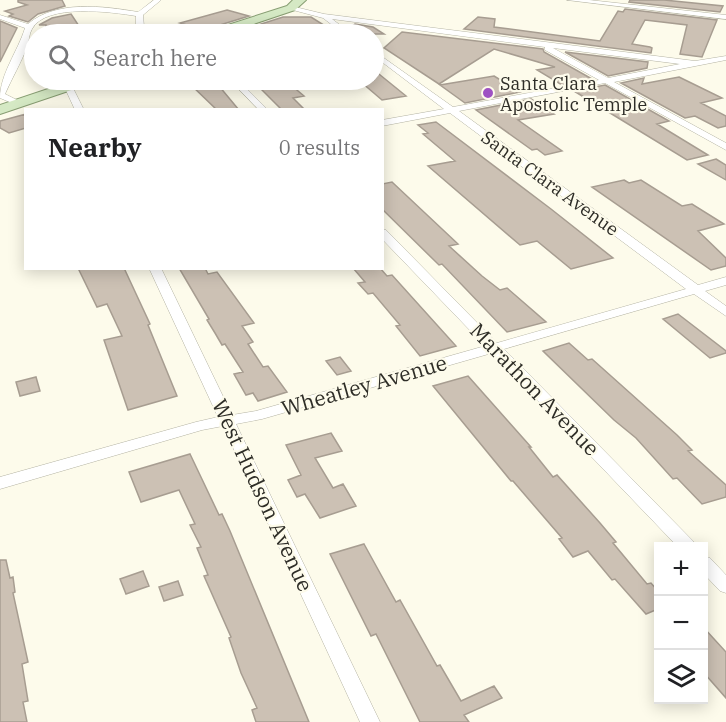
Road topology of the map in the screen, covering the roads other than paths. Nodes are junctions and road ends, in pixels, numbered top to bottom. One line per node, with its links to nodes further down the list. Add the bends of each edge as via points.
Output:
1 (83, 0): 5 (street)
2 (158, 0): 6 (street)
3 (570, 0): 9 (street)
4 (296, 4): 7 (street); 12 (main road)
5 (86, 8): 6 (street); 10 (street, via 52,14)
6 (139, 14): 11 (street)
7 (324, 16): 13 (street); 15 (street)
8 (0, 17): 14 (street)
9 (726, 17)
10 (32, 24)
11 (140, 24)
12 (241, 24)
13 (335, 24)
14 (24, 25)
15 (541, 44): 19 (street); 20 (street)
16 (24, 47): 24 (street)
17 (726, 58): 19 (street)
18 (384, 60): 29 (street, Santa Clara Avenue)
19 (696, 64): 20 (street)
20 (607, 81): 29 (street); 31 (street)
21 (59, 90): 25 (main road)
22 (70, 90): 26 (street)
23 (244, 90): 27 (street)
24 (0, 96): 25 (street)
25 (19, 103): 28 (main road)
26 (79, 108)
27 (262, 108)
28 (0, 110)
29 (451, 110): 30 (street); 35 (street, Santa Clara Avenue)
30 (384, 123)
31 (726, 147)
32 (384, 234): 37 (street, Marathon Avenue)
33 (156, 270): 38 (street, West Hudson Avenue)
34 (726, 281): 35 (street, Wheatley Avenue)
35 (696, 290): 36 (street, Santa Clara Avenue); 37 (street, Wheatley Avenue)
36 (726, 312)
37 (494, 347): 38 (street, Wheatley Avenue); 40 (street, Marathon Avenue)
38 (228, 422): 39 (street, Wheatley Avenue, via 201,425); 43 (street, West Hudson Avenue)
39 (0, 483)
40 (683, 542)
41 (708, 567): 42 (street)
42 (726, 586)
43 (370, 722)

